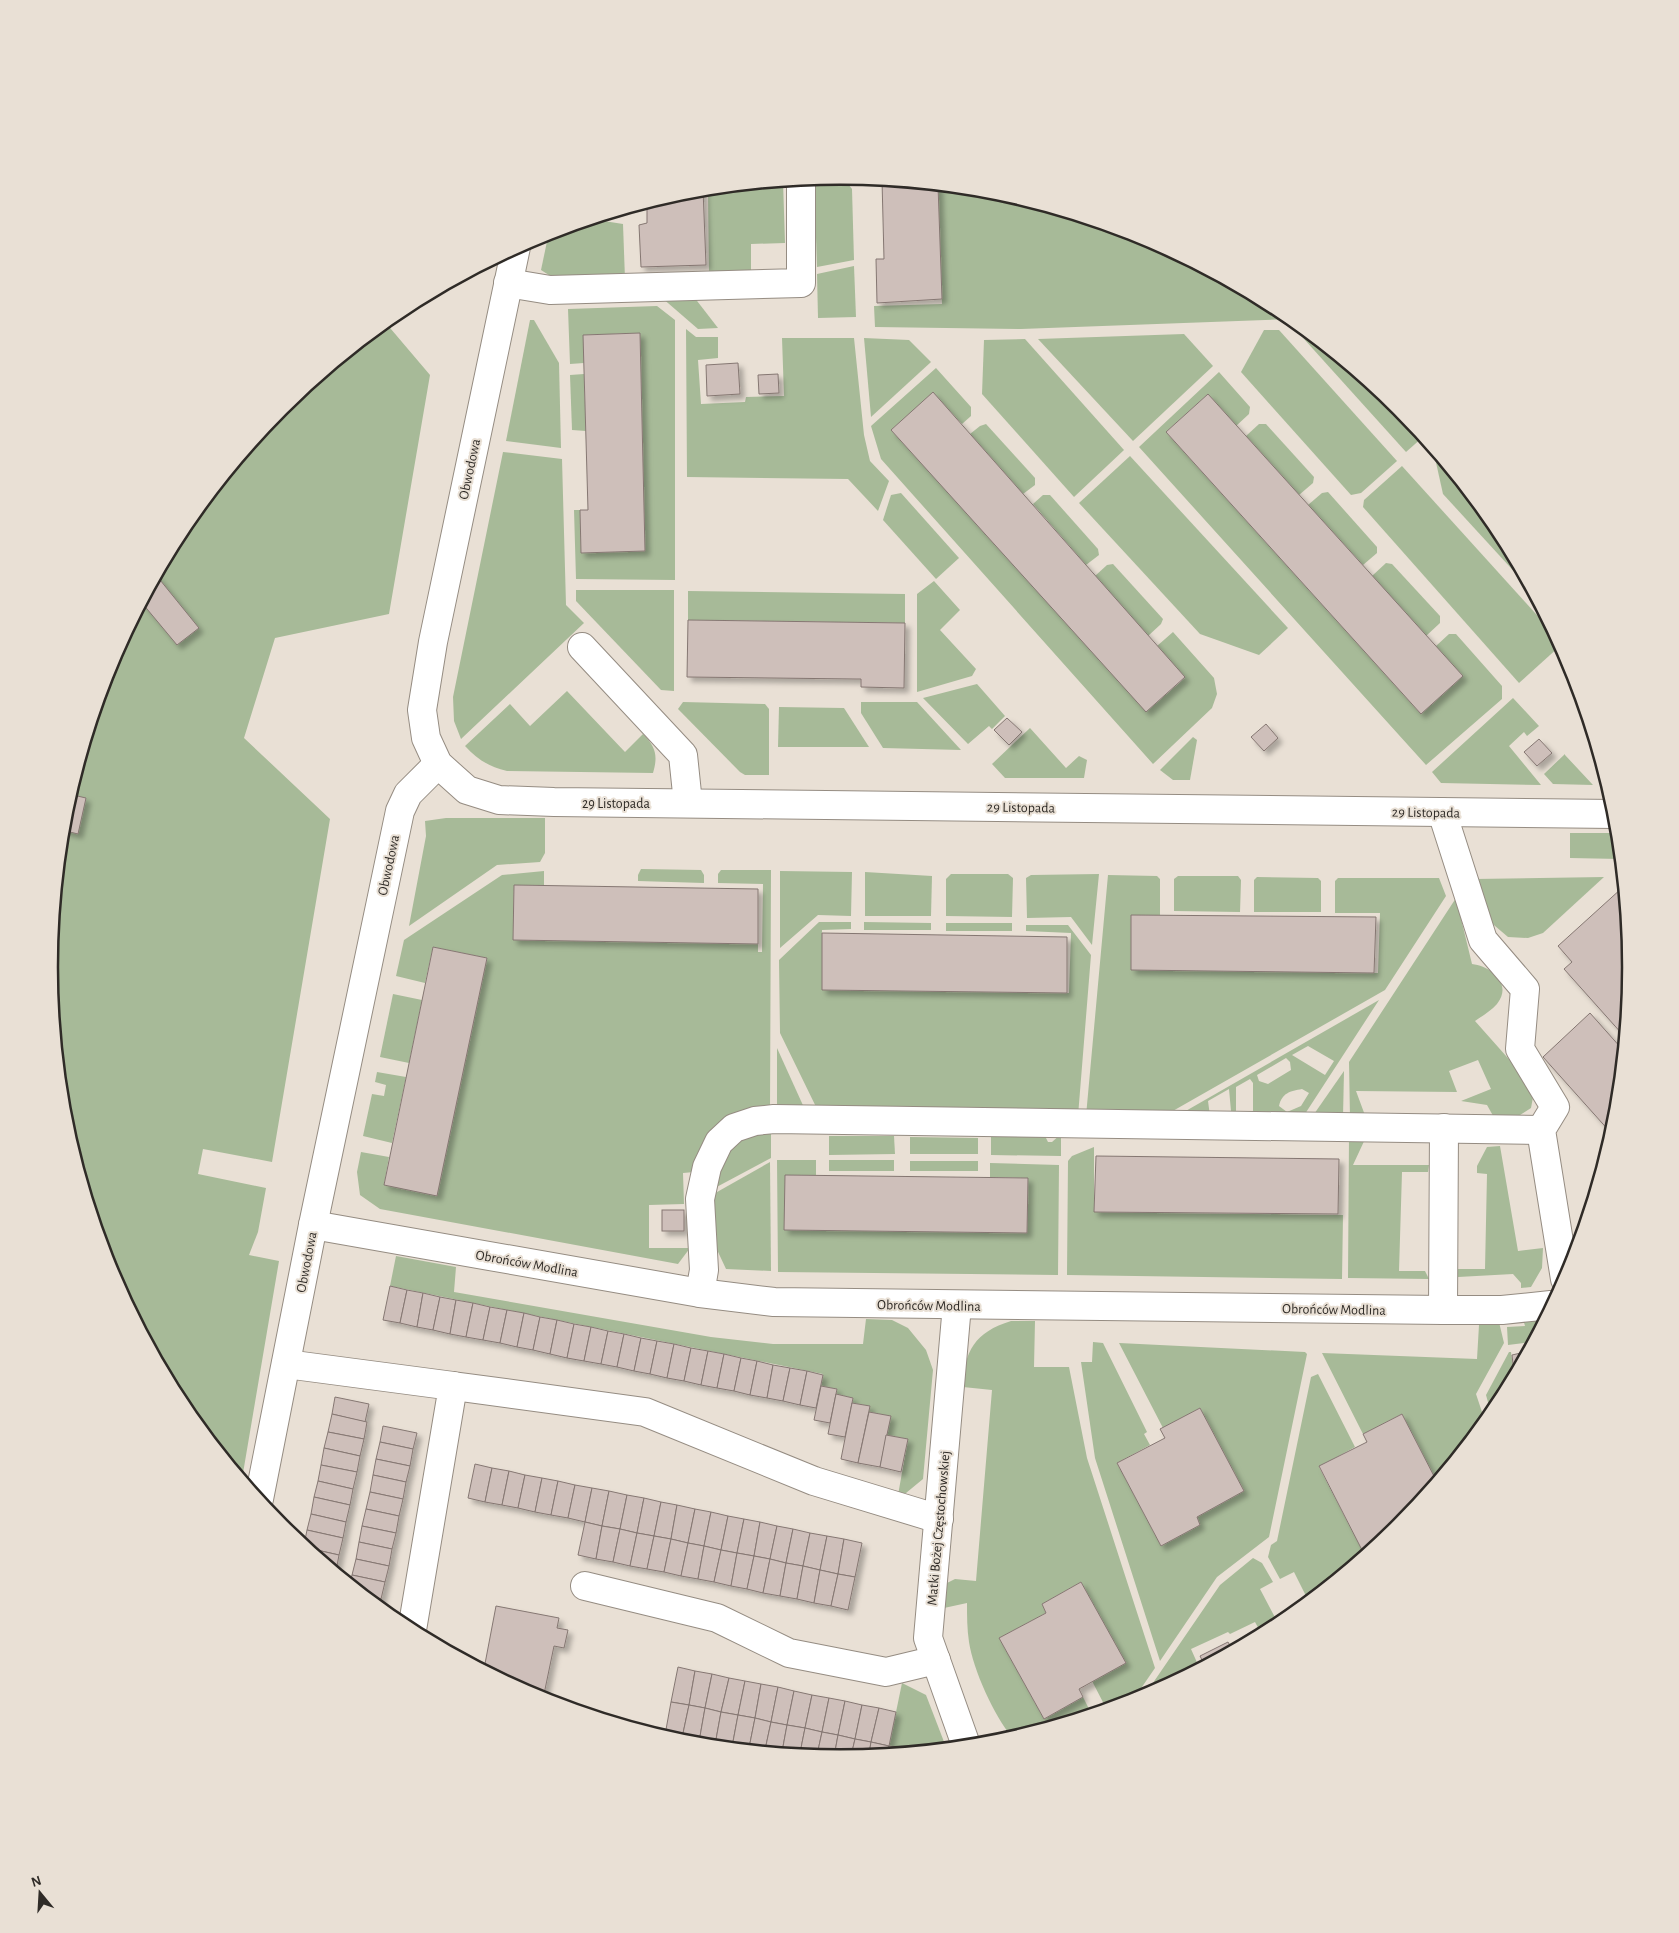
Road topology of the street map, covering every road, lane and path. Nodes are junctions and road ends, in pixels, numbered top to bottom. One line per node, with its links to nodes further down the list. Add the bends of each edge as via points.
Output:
1 (801, 186): 3 (street, via 801,283 550,290)
2 (514, 256): 3 (street, Obwodowa)
3 (508, 283): 5 (street, Obwodowa, via 426,679 422,710 426,738)
4 (582, 647): 6 (street, via 683,755)
5 (438, 764): 6 (street, 29 Listopada, via 467,790 499,800); 11 (street, Obwodowa, via 408,794 400,811)
6 (688, 803): 7 (street, 29 Listopada)
7 (1442, 812): 8 (street, 29 Listopada); 10 (street, via 1483,940 1525,989 1520,1049 1554,1107)
8 (1606, 814)
9 (1444, 1128): 10 (street); 13 (street, via 755,1121 734,1128 720,1142 707,1167 700,1199 704,1270); 16 (street)
10 (1541, 1130): 12 (street)
11 (313, 1225): 13 (street, Obrońców Modlina); 17 (street, Obwodowa)
12 (1562, 1266)
13 (700, 1293): 14 (street, Obrońców Modlina, via 774,1302)
14 (957, 1305): 16 (street, Obrońców Modlina); 20 (street, Matki Bożej Częstochowskiej)
15 (1544, 1306): 16 (street, Obrońców Modlina)
16 (1443, 1310)
17 (286, 1364): 18 (street); 19 (street, Obwodowa)
18 (453, 1386): 20 (street, via 645,1412 814,1481); 22 (street)
19 (261, 1491)
20 (939, 1518): 23 (street, Matki Bożej Częstochowskiej, via 928,1638)
21 (585, 1586): 23 (street, via 718,1618 790,1653 886,1672)
22 (413, 1622)
23 (936, 1660): 24 (street, Matki Bożej Częstochowskiej)
24 (964, 1738)

